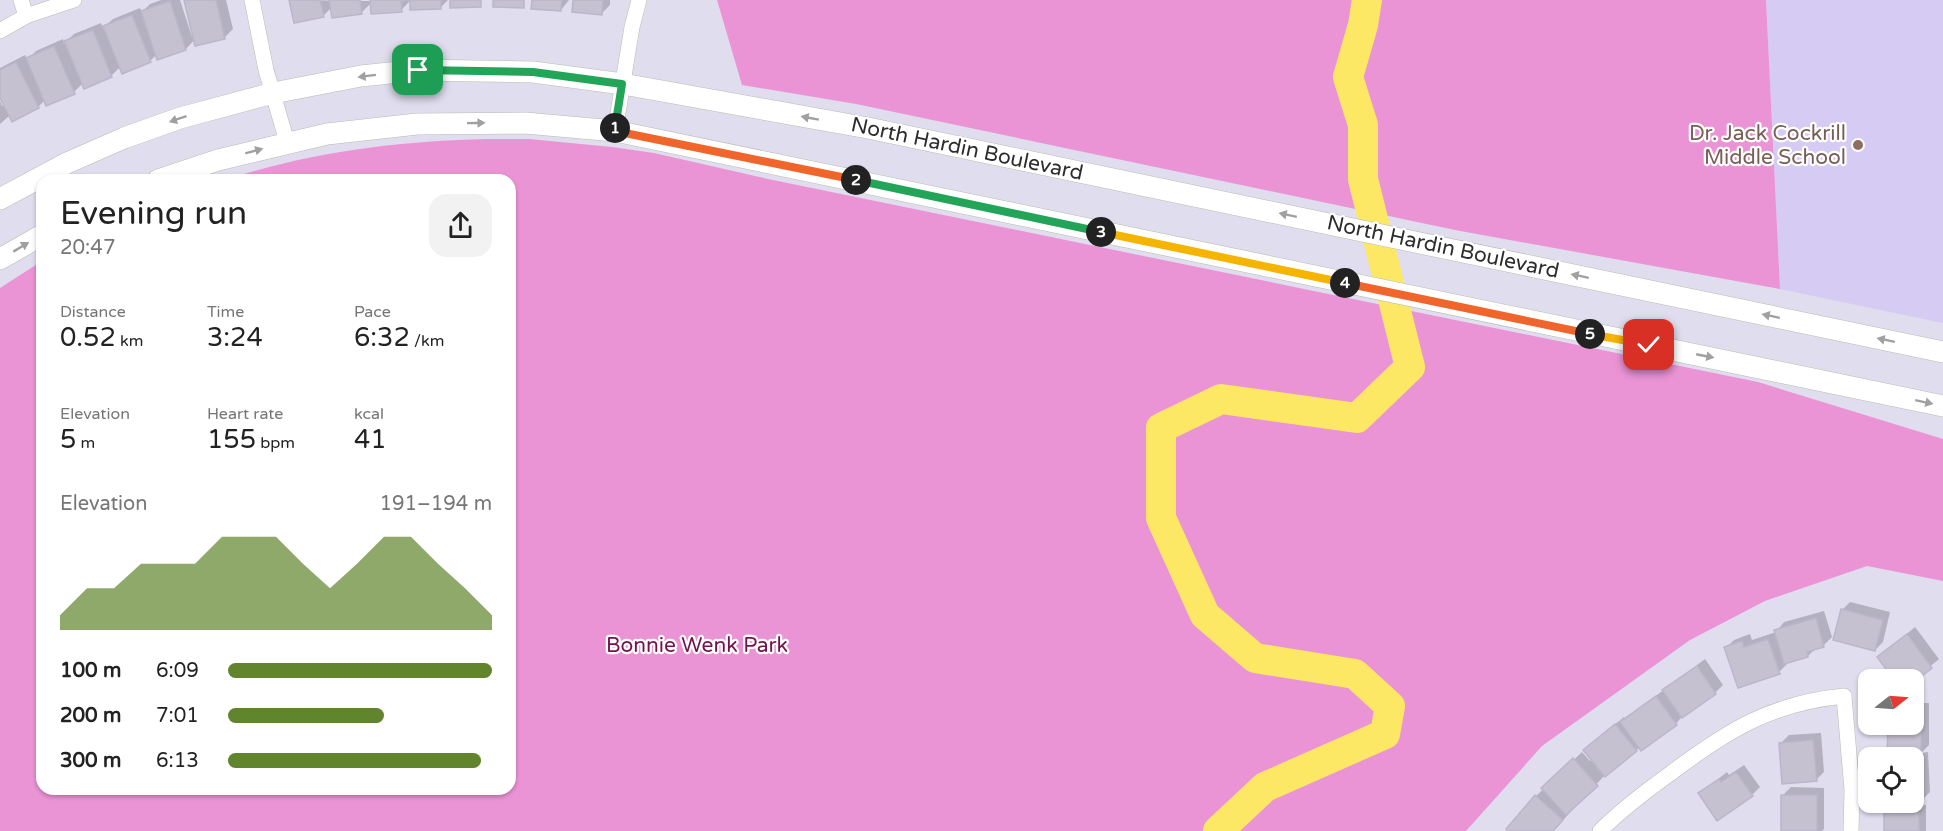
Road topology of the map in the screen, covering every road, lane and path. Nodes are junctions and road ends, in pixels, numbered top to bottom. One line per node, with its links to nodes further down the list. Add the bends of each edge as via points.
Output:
1 (21, 0): 5 (street)
2 (74, 0): 5 (street)
3 (252, 0): 8 (street)
4 (639, 0): 7 (street)
5 (26, 16): 6 (street)
6 (0, 31)
7 (622, 84): 8 (main road, North Hardin Boulevard, one-way to 8, via 533,72 418,70 361,76); 9 (street); 17 (main road, North Hardin Boulevard, one-way to 7, via 868,128)
8 (273, 93): 10 (street); 11 (main road, North Hardin Boulevard, one-way to 11, via 124,138)
9 (615, 131): 10 (main road, one-way to 9, via 417,124 525,123); 18 (main road, one-way to 18)
10 (287, 142): 12 (main road, one-way to 10)
11 (48, 174)
12 (176, 174)
13 (36, 180): 14 (main road, North Hardin Boulevard, one-way to 14)
14 (0, 199)
15 (36, 238): 16 (main road, one-way to 15)
16 (0, 259)
17 (1943, 352)
18 (1943, 406)
19 (1607, 829): 20 (street, via 1632,802 1739,726 1792,705 1844,696 1852,780)
20 (1851, 831)

